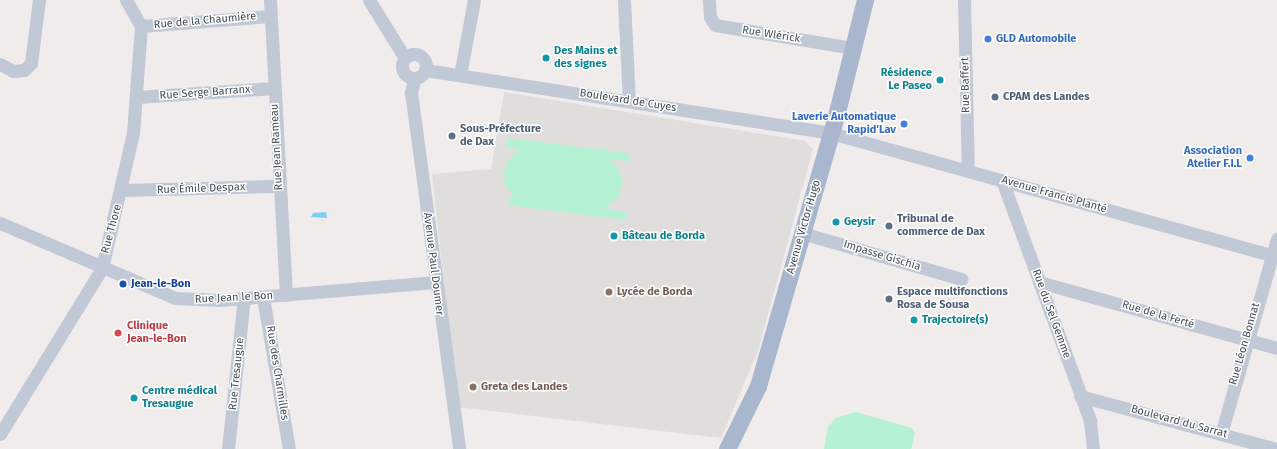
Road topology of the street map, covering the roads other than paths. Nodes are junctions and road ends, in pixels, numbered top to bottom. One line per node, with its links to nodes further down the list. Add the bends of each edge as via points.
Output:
1 (40, 0): 14 (street, via 31,63 24,70 13,71)
2 (126, 0): 11 (street)
3 (270, 0): 10 (street, Rue Jean Rameau)
4 (369, 0): 13 (street)
5 (474, 0): 16 (street)
6 (624, 0): 19 (street)
7 (709, 0): 12 (street, Rue Wlérick, via 710,17 715,25)
8 (865, 0): 12 (main road, Avenue Victor Hugo)
9 (964, 0): 21 (street, Rue Baffert)
10 (270, 16): 11 (street, Rue de la Chaumière); 17 (street, Rue Jean Rameau)
11 (141, 26): 18 (street, Rue Thore)
12 (853, 48): 20 (main road, Avenue Victor Hugo)
13 (406, 58): 15 (street, via 403,70); 15 (street, via 420,56)
14 (0, 64)
15 (420, 74): 16 (street, Boulevard de Cuyes); 31 (street, Avenue Paul Doumer, via 411,92)
16 (460, 75): 19 (street, Boulevard de Cuyes)
17 (274, 88): 18 (street, Rue Serge Barranx); 23 (street, Rue Jean Rameau)
18 (136, 97): 24 (street, Rue Thore)
19 (629, 101): 20 (street, Boulevard de Cuyes)
20 (831, 133): 21 (street, Avenue Francis Planté); 26 (main road, Avenue Victor Hugo)
21 (968, 170): 22 (street, Avenue Francis Planté)
22 (1002, 180): 28 (street, Avenue Francis Planté); 32 (street, Rue du Sel Gemme)
23 (280, 186): 24 (street, Rue Émile Despax); 33 (street, Rue Jean Rameau)
24 (122, 190): 29 (street, Rue Thore)
25 (0, 223): 29 (street, Rue Jean le Bon)
26 (802, 233): 30 (street, Impasse Gischia); 44 (main road, Avenue Victor Hugo, via 758,386)
27 (1277, 240): 28 (street, Rue Léon Bonnat)
28 (1274, 256): 36 (street, Rue Léon Bonnat)
29 (102, 268): 35 (street, Rue Jean le Bon, via 175,298); 39 (street, Rue Thore)
30 (961, 280)
31 (435, 282): 33 (street, Rue Jean le Bon); 43 (street, Avenue Paul Doumer)
32 (1039, 282): 36 (street, Rue de la Ferté); 38 (street, Rue du Sel Gemme)
33 (286, 295): 34 (street, Rue Jean le Bon)
34 (263, 297): 35 (street, Rue Jean le Bon); 42 (street, Rue des Charmilles)
35 (244, 298): 41 (street, Rue Tresaugue)
36 (1246, 340): 37 (street, Rue de la Ferté); 40 (street, Rue Léon Bonnat)
37 (1277, 348)
38 (1080, 396): 40 (street, Boulevard du Sarrat); 45 (street, Rue du Sel Gemme, via 1090,422)
39 (0, 434)
40 (1221, 434): 46 (street, Boulevard du Sarrat)
41 (228, 449)
42 (289, 449)
43 (459, 449)
44 (727, 449)
45 (1093, 449)
46 (1277, 449)

